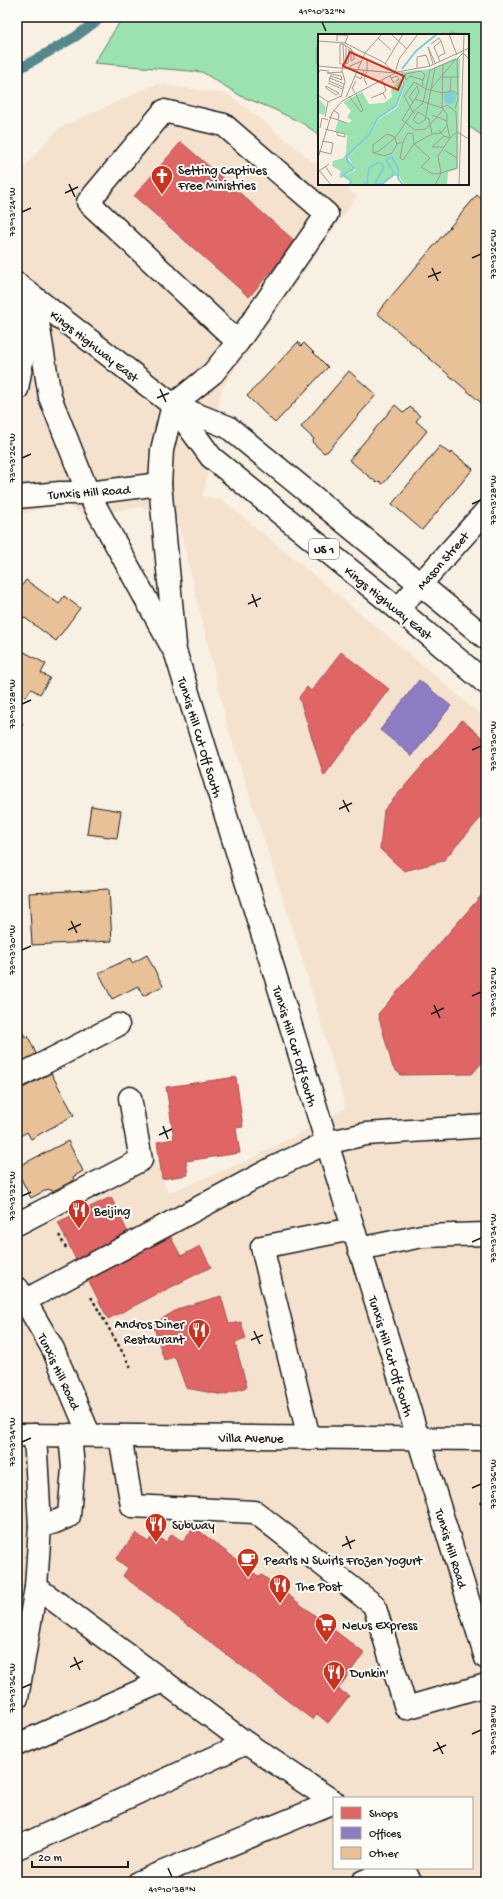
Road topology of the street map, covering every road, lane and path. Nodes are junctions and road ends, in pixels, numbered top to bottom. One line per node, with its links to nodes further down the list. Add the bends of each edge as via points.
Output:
1 (17, 284): 2 (main road, Kings Highway East / US 1)
2 (25, 302): 4 (main road); 5 (main road, Kings Highway East / US 1); 7 (main road, Tunxis Hill Cut Off South, via 50,397)
3 (238, 342): 3 (main road, via 327,214 224,125 164,111 88,202); 5 (main road, via 213,373)
4 (17, 389)
5 (173, 406): 6 (main road, Tunxis Hill Cut Off South, via 162,450); 10 (main road, Kings Highway East / US 1, via 228,427); 11 (main road, Kings Highway East / US 1, via 211,457)
6 (160, 484): 7 (main road, Tunxis Hill Road); 13 (main road, Tunxis Hill Cut Off South)
7 (88, 493): 8 (main road, Tunxis Hill Road, via 60,492); 13 (main road, Tunxis Hill Cut Off South)
8 (17, 497)
9 (486, 510): 10 (main road, Mason Street)
10 (421, 585): 11 (main road, Mason Street); 12 (main road, Kings Highway East / US 1)
11 (398, 609): 14 (main road, Kings Highway East / US 1)
12 (486, 638)
13 (176, 654): 19 (main road, Tunxis Hill Cut Off South)
14 (486, 683)
15 (118, 1025): 16 (main road)
16 (17, 1077)
17 (130, 1098): 20 (main road, via 141,1160)
18 (486, 1126): 19 (main road, via 366,1134)
19 (326, 1143): 22 (main road, Tunxis Hill Cut Off South); 23 (main road)
20 (17, 1224)
21 (486, 1234): 22 (main road)
22 (355, 1239): 27 (main road, via 262,1247); 28 (main road, Tunxis Hill Cut Off South)
23 (21, 1295): 25 (main road, Tunxis Hill Road, via 53,1349)
24 (26, 1435): 25 (main road, Villa Avenue); 32 (main road)
25 (79, 1435): 26 (main road, Villa Avenue); 32 (main road, Tunxis Hill Road, via 69,1516)
26 (120, 1436): 27 (main road, Villa Avenue); 36 (main road, via 132,1506 255,1512 374,1605 406,1708)
27 (309, 1438): 28 (main road, Villa Avenue)
28 (418, 1439): 29 (main road, Villa Avenue); 34 (main road, Tunxis Hill Road)
29 (486, 1439)
30 (486, 1496): 31 (path)
31 (482, 1504)
32 (40, 1526): 33 (main road)
33 (36, 1587): 35 (main road); 37 (main road)
34 (486, 1658)
35 (163, 1681): 38 (main road); 39 (main road)
36 (486, 1686)
37 (17, 1698)
38 (246, 1743): 40 (main road); 42 (main road)
39 (17, 1745)
40 (333, 1801)
41 (333, 1802): 45 (main road)
42 (17, 1848)
43 (392, 1869): 46 (main road)
44 (403, 1869): 47 (main road)
45 (139, 1882)
46 (362, 1882)
47 (411, 1882)

